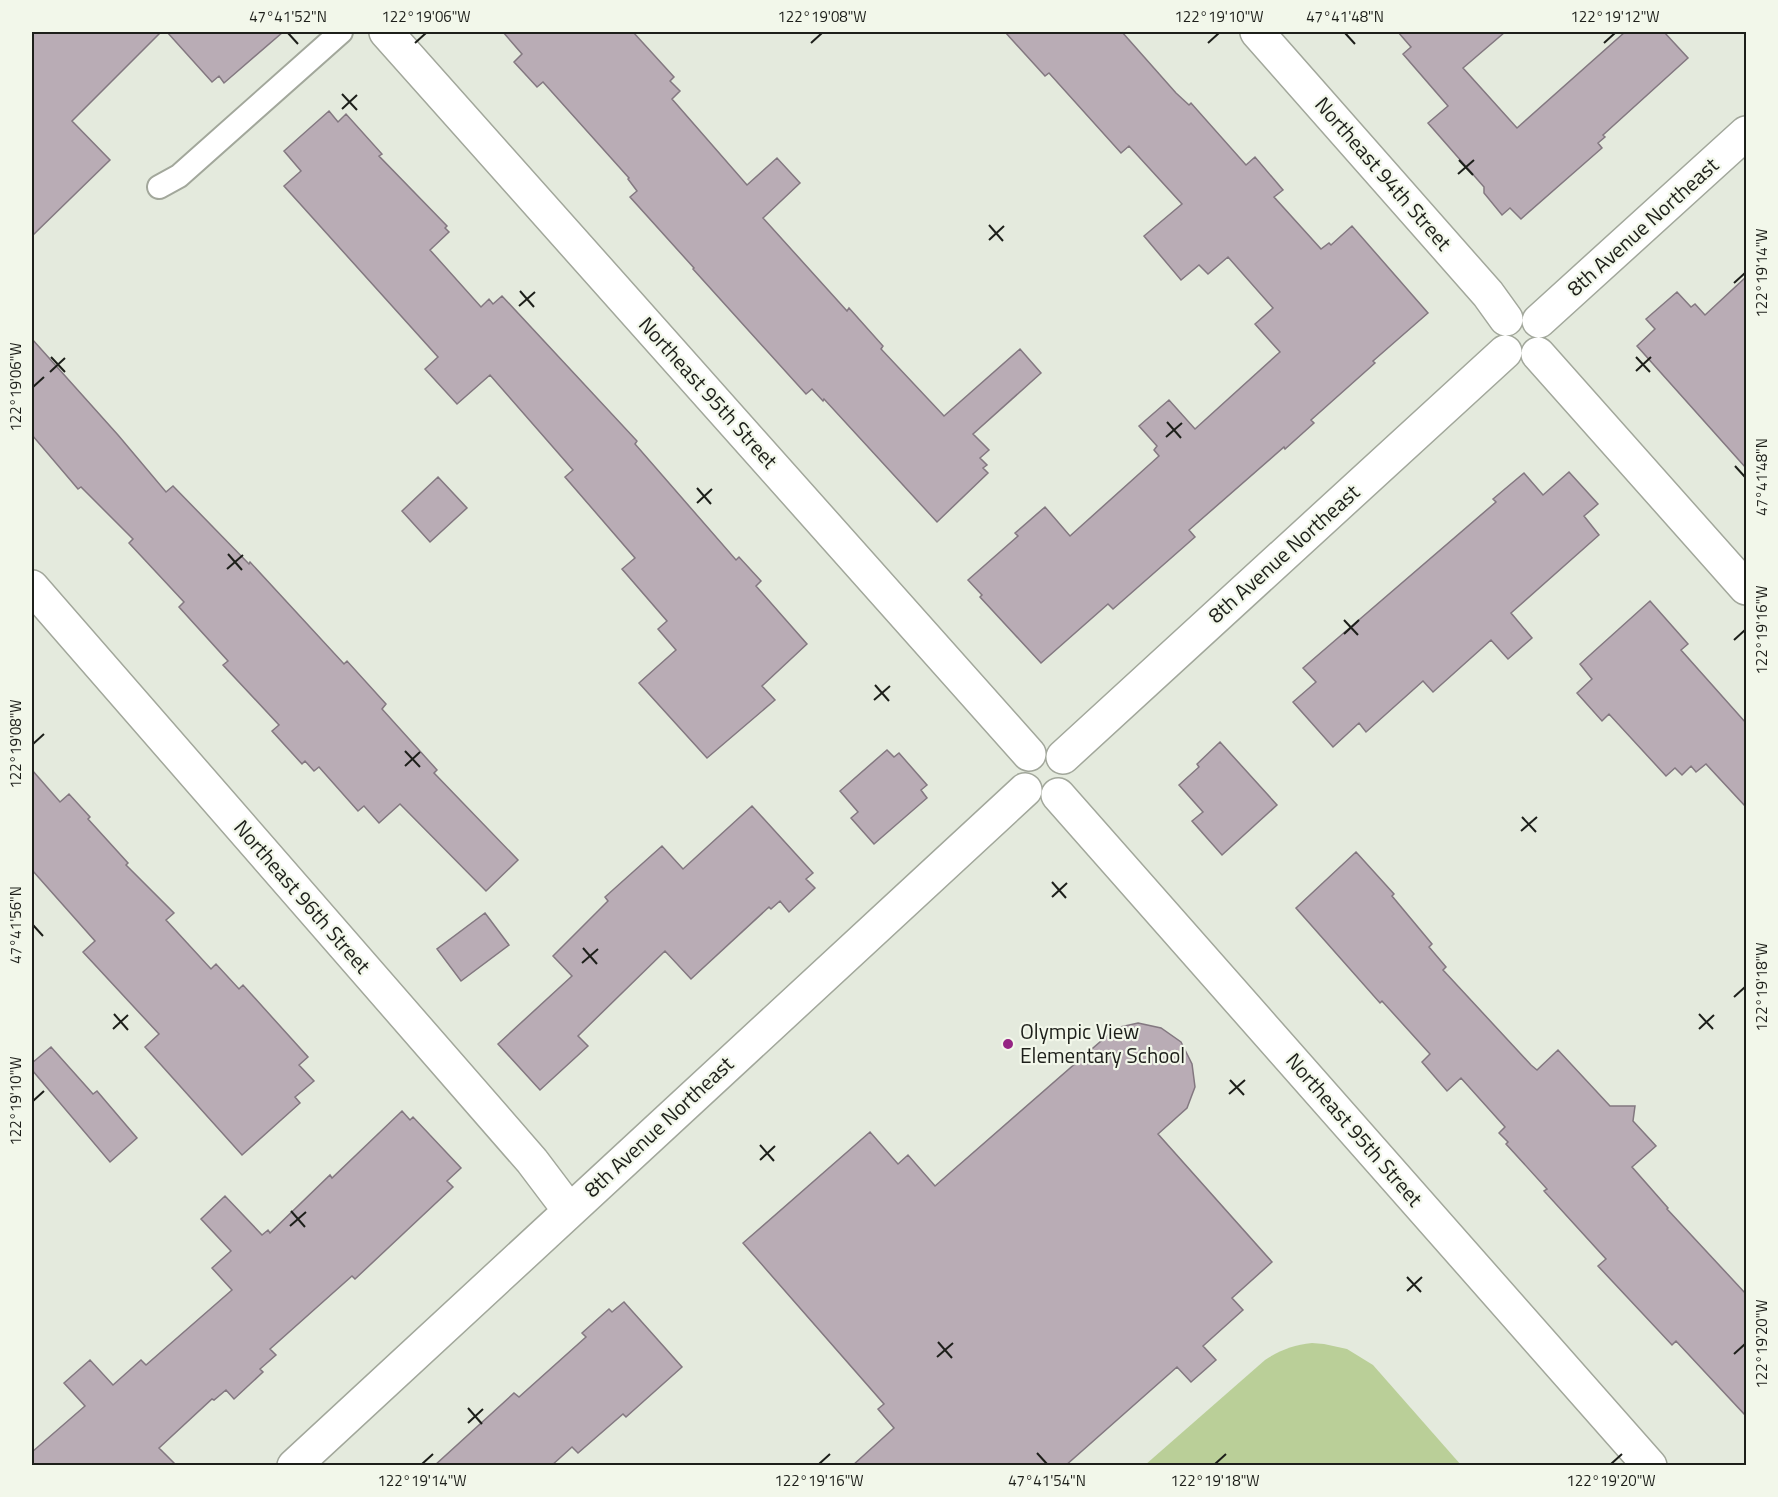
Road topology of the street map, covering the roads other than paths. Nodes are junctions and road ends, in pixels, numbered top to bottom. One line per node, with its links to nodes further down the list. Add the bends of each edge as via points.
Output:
1 (341, 32): 5 (lane, via 179,176)
2 (386, 32): 12 (street, Northeast 95th Street)
3 (1257, 32): 6 (street, Northeast 94th Street)
4 (1746, 134): 7 (street, 8th Avenue Northeast)
5 (159, 187)
6 (1506, 319): 7 (street, via 1523,314); 8 (street, via 1499,335)
7 (1539, 321): 9 (street, via 1545,338)
8 (1504, 352): 9 (street, via 1521,360); 13 (street, 8th Avenue Northeast)
9 (1538, 354): 11 (street)
10 (32, 588): 16 (street, Northeast 96th Street, via 532,1161)
11 (1746, 588)
12 (1029, 754): 13 (street, via 1048,749); 14 (street, via 1019,771)
13 (1063, 757): 15 (street, via 1070,773 1065,789)
14 (1025, 790): 15 (street, via 1042,799); 16 (street, 8th Avenue Northeast)
15 (1058, 795): 18 (street, Northeast 95th Street)
16 (569, 1210): 17 (street, 8th Avenue Northeast)
17 (294, 1466)
18 (1650, 1466)

